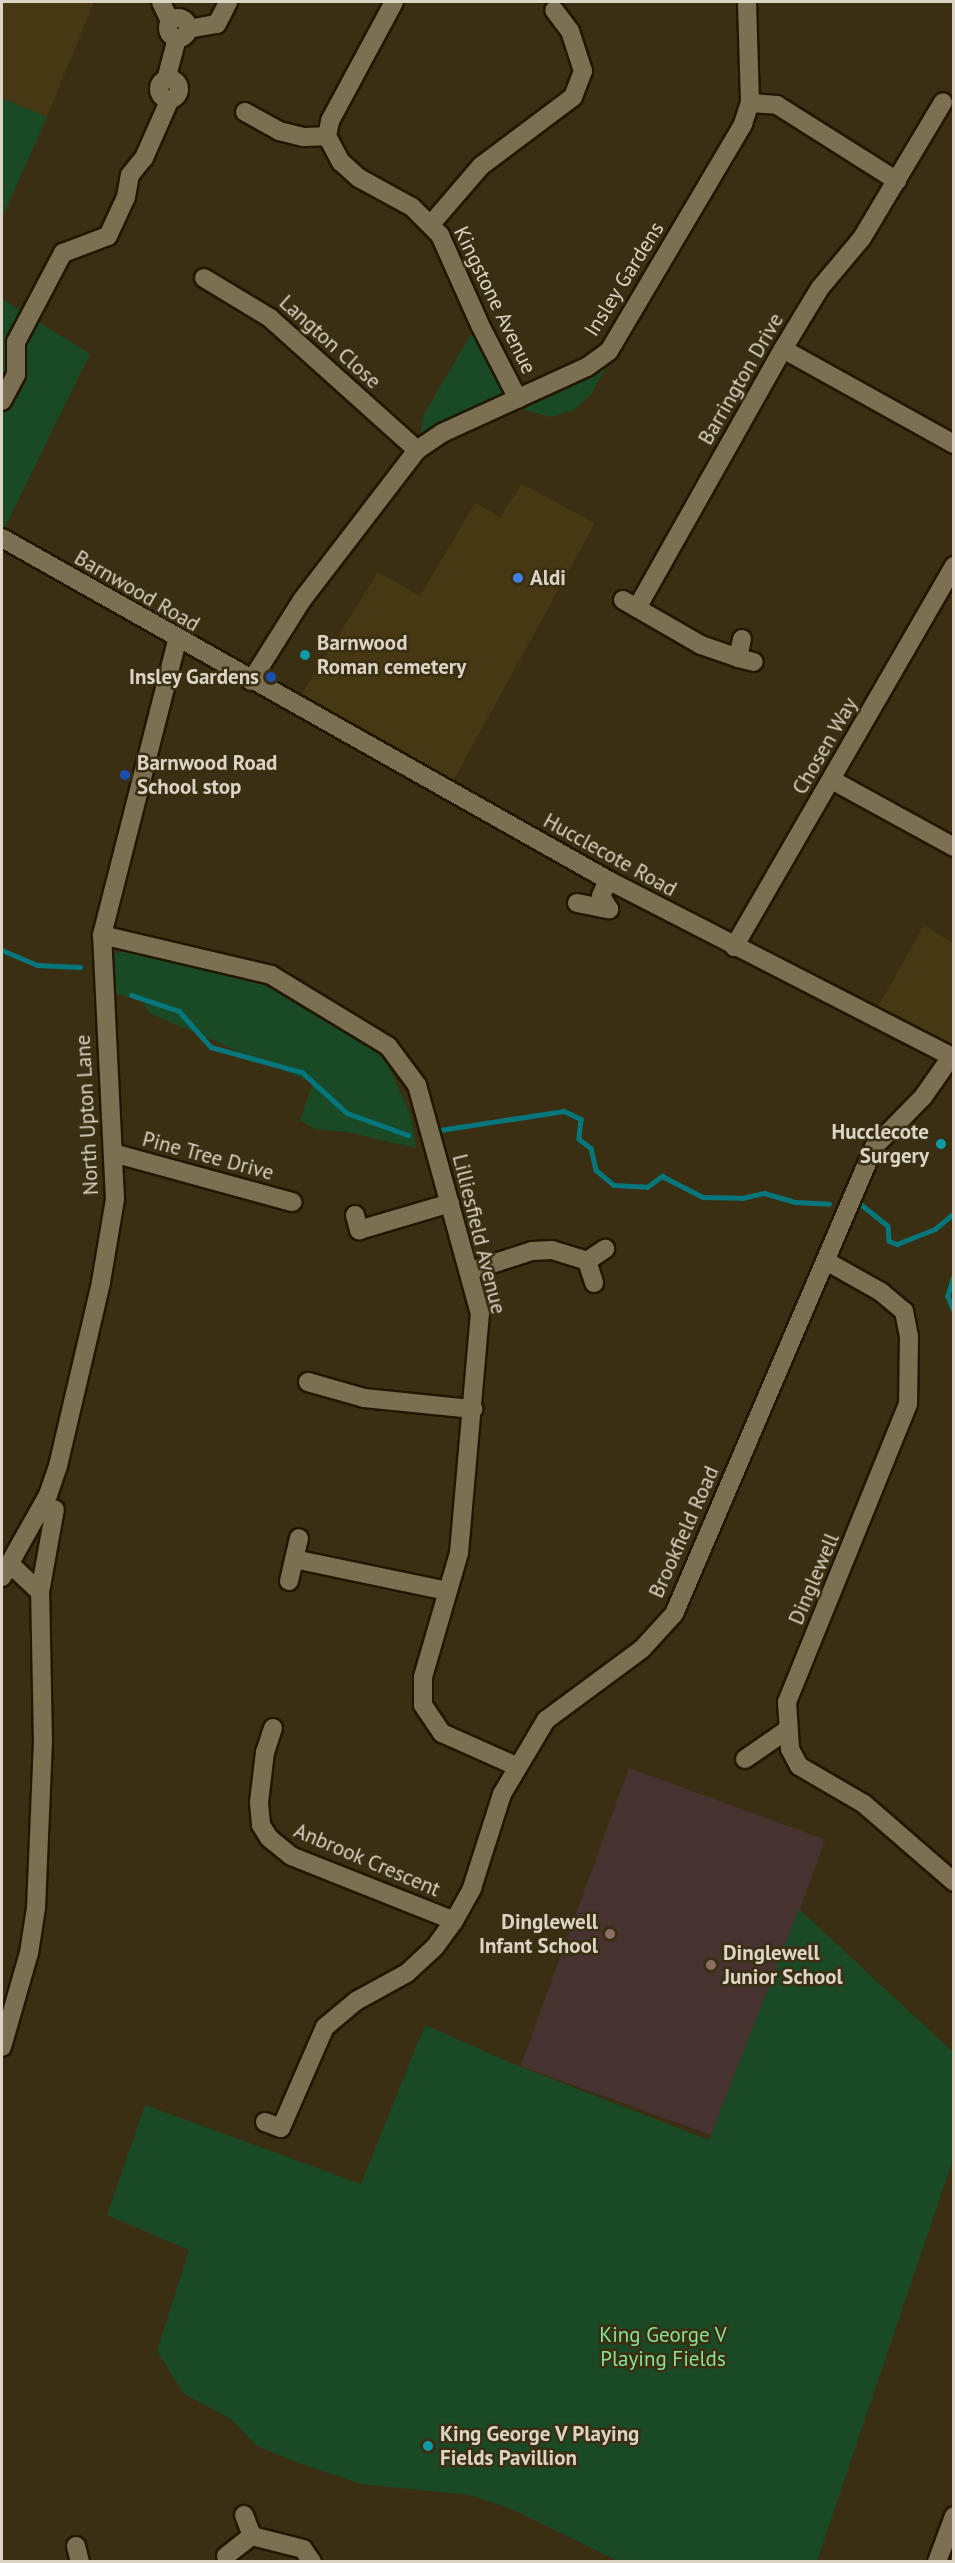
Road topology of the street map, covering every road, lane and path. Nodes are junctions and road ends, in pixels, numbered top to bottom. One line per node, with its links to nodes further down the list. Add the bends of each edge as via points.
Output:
1 (161, 2): 6 (street)
2 (228, 2): 6 (street, via 217,24)
3 (394, 2): 10 (street, via 330,120)
4 (747, 2): 8 (street, Insley Gardens)
5 (554, 10): 12 (street, via 570,31 584,71 573,97 481,166)
6 (179, 29): 16 (street, via 166,80 174,81 179,88 170,99 144,158 130,176 126,197 108,236 63,253 16,342 16,375)
7 (943, 102): 11 (street, Barrington Drive)
8 (750, 103): 11 (street, via 777,105); 15 (street, Insley Gardens, via 743,124 609,351 586,367)
9 (246, 112): 10 (street, via 279,131)
10 (327, 136): 12 (street, Kingstone Avenue, via 341,162 359,178 412,207)
11 (897, 181): 14 (street, Barrington Drive, via 862,238 820,288)
12 (432, 223): 15 (street, Kingstone Avenue)
13 (204, 278): 18 (street, Langton Close, via 270,318)
14 (783, 349): 17 (street); 21 (street, Barrington Drive, via 630,604 701,645 746,660)
15 (518, 399): 18 (street, Insley Gardens, via 442,434)
16 (2, 401)
17 (954, 444)
18 (417, 450): 23 (street, Insley Gardens, via 302,600)
19 (2, 538): 22 (street, Barnwood Road)
20 (954, 566): 24 (street, Chosen Way)
21 (742, 639)
22 (177, 640): 23 (street, Barnwood Road); 28 (street, North Upton Lane)
23 (251, 681): 26 (street, Hucclecote Road)
24 (832, 780): 25 (street); 29 (street, Chosen Way)
25 (954, 847)
26 (608, 880): 27 (street, via 602,896 609,909); 29 (street, Hucclecote Road)
27 (577, 903)
28 (102, 935): 31 (street, North Upton Lane); 33 (street, Lilliesfield Avenue, via 271,975 388,1046 417,1085)
29 (734, 947): 30 (street, Hucclecote Road)
30 (952, 1058): 37 (street, Brookfield Road, via 923,1097 874,1147)
31 (113, 1153): 32 (street, Pine Tree Drive); 45 (street, North Upton Lane, via 115,1199 75,1400 48,1495)
32 (292, 1202)
33 (450, 1203): 34 (street); 38 (street, Lilliesfield Avenue)
34 (358, 1230)
35 (605, 1249): 36 (street)
36 (587, 1261): 38 (street, via 552,1250 532,1251); 39 (street)
37 (826, 1262): 50 (street, Dinglewell, via 881,1292 904,1311 909,1336 908,1404 787,1702); 52 (street, Brookfield Road, via 674,1614 642,1648 561,1705 546,1720)
38 (470, 1271): 41 (street, Lilliesfield Avenue, via 480,1313)
39 (594, 1283)
40 (308, 1382): 41 (street, via 364,1398)
41 (473, 1409): 48 (street, Lilliesfield Avenue, via 463,1522)
42 (55, 1509): 47 (street)
43 (299, 1538): 44 (street)
44 (294, 1559): 46 (street); 48 (street)
45 (6, 1571): 47 (street)
46 (289, 1581)
47 (40, 1592): 55 (street, via 43,1732 36,1908 29,1953)
48 (447, 1592): 52 (street, Lilliesfield Avenue, via 423,1677 423,1705 442,1733)
49 (274, 1729): 54 (street, Anbrook Crescent, via 260,1778 259,1802 261,1825 274,1844 291,1856)
50 (788, 1730): 51 (street); 53 (street, Dinglewell, via 790,1749 799,1766 864,1804)
51 (745, 1759)
52 (516, 1766): 54 (street, Brookfield Road, via 492,1818 472,1888)
53 (954, 1882)
54 (454, 1921): 56 (street, Brookfield Road, via 435,1947 407,1973 356,2001 325,2027 281,2128)
55 (2, 2047)
56 (265, 2122)
57 (244, 2515): 59 (street)
58 (954, 2516): 62 (street)
59 (252, 2536): 60 (street); 61 (street, via 303,2549)
60 (226, 2556)
61 (312, 2562)
62 (937, 2562)

